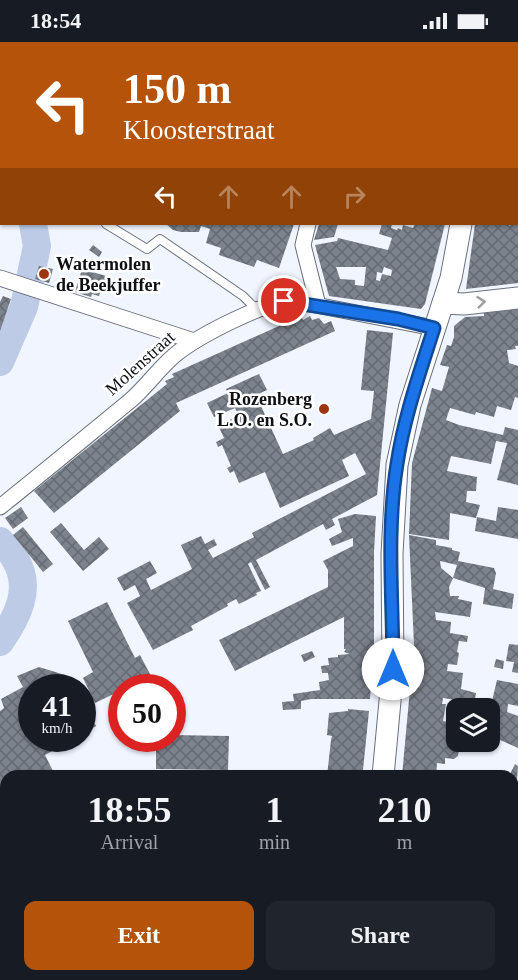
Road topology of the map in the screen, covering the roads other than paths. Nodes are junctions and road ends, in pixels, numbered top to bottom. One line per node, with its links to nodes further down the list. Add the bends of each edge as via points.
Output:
1 (108, 225): 8 (lane, via 147,249 160,239 243,296)
2 (308, 225): 7 (street, via 303,245)
3 (461, 225): 6 (main road)
4 (2, 278): 10 (street)
5 (518, 298): 6 (main road, one-way to 5)
6 (443, 303): 9 (main road)
7 (318, 305): 8 (street, Molenstraat, via 284,301); 9 (street, Molenstraat)
8 (257, 310): 10 (street, Molenstraat)
9 (434, 328): 12 (main road, via 410,405 397,465 392,554 393,669)
10 (194, 341): 11 (street, Molenstraat, via 174,356 144,389)
11 (0, 507)
12 (383, 770)

